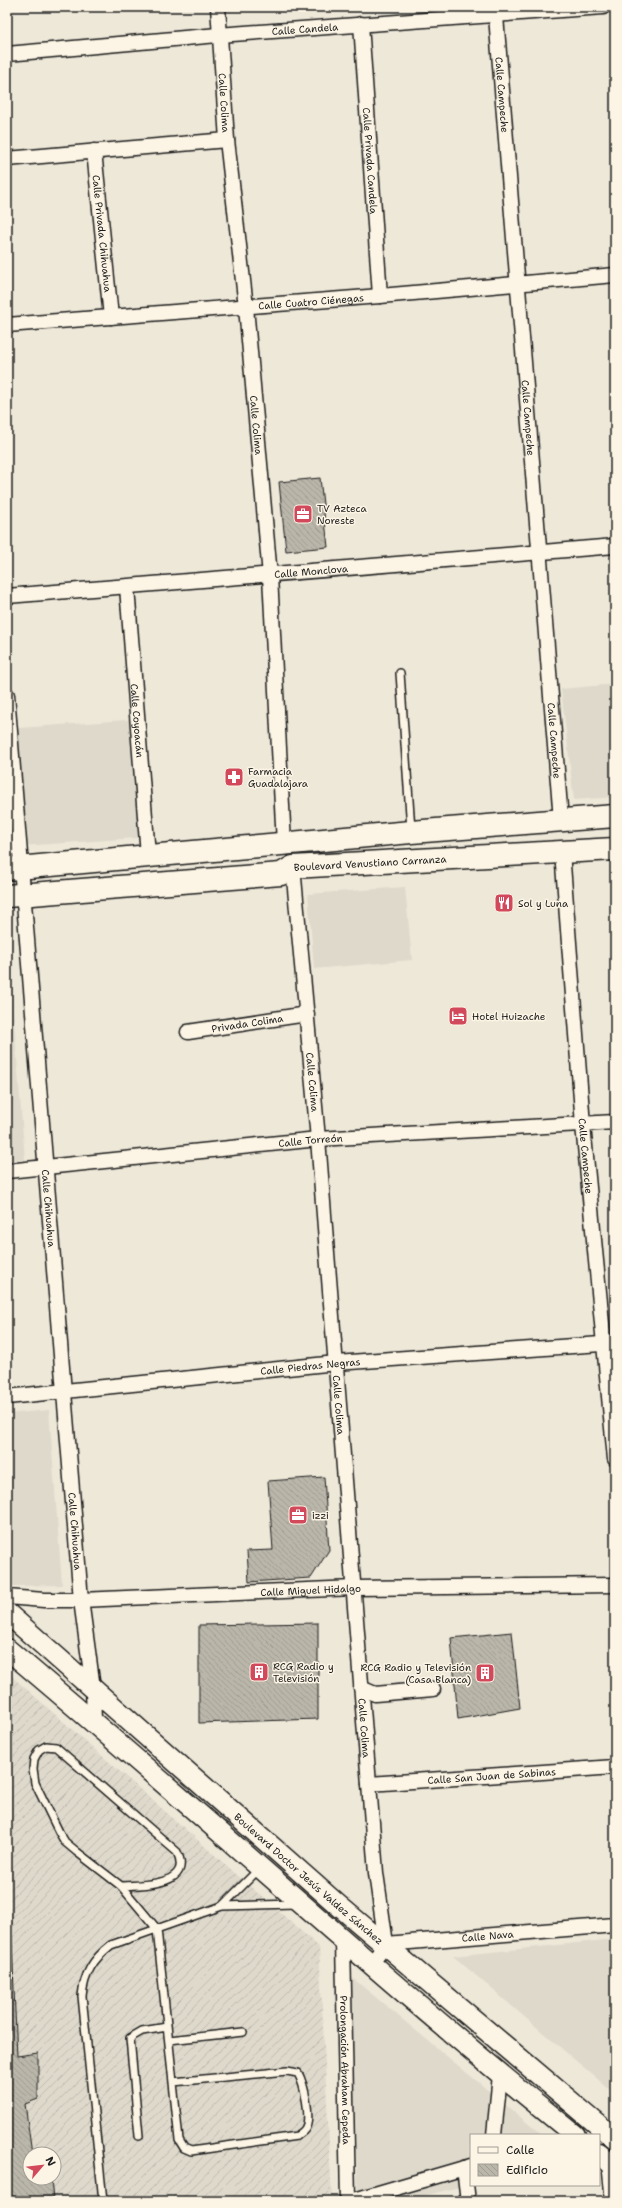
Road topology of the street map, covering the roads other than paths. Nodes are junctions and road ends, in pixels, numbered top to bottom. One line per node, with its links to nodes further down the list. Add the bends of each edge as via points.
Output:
1 (218, 7): 5 (street, Calle Colima)
2 (603, 7): 3 (street, Calle Candela)
3 (496, 16): 4 (street, Calle Candela); 11 (street, Calle Campeche)
4 (361, 24): 5 (street, Calle Candela); 12 (street, Calle Privada Candela)
5 (218, 35): 6 (street, Calle Candela); 7 (street, Calle Colima)
6 (7, 54)
7 (227, 140): 8 (street); 13 (street, Calle Colima)
8 (94, 151): 9 (street); 14 (street, Calle Privada Chihuahua)
9 (7, 159)
10 (615, 275): 11 (street, Calle Cuatro Ciénegas)
11 (519, 283): 12 (street, Calle Cuatro Ciénegas); 17 (street, Calle Campeche, via 528,425)
12 (380, 296): 13 (street, Calle Cuatro Ciénegas)
13 (246, 307): 14 (street, Calle Cuatro Ciénegas); 18 (street, Calle Colima)
14 (110, 317): 15 (street, Calle Cuatro Ciénegas)
15 (7, 325)
16 (615, 546): 17 (street, Calle Monclova)
17 (540, 553): 18 (street, Calle Monclova); 24 (street, Calle Campeche)
18 (270, 576): 19 (street, Calle Monclova); 26 (street, Calle Colima)
19 (127, 587): 20 (street, Calle Monclova); 29 (street, Calle Coyoacán)
20 (7, 596)
21 (400, 673): 25 (lane)
22 (7, 695): 31 (street, Calle Chihuahua)
23 (615, 816): 24 (main road)
24 (561, 820): 25 (main road)
25 (411, 832): 26 (main road)
26 (284, 844): 29 (main road)
27 (615, 849): 28 (main road, Boulevard Venustiano Carranza)
28 (562, 852): 30 (main road, Boulevard Venustiano Carranza); 36 (street, Calle Campeche)
29 (148, 855): 31 (main road)
30 (293, 867): 32 (main road, Boulevard Venustiano Carranza, via 281,874); 33 (street, Calle Colima)
31 (13, 868): 32 (street, Calle Chihuahua)
32 (15, 895): 38 (street, Calle Chihuahua)
33 (307, 1014): 34 (street, Privada Colima); 37 (street, Calle Colima)
34 (188, 1032)
35 (615, 1122): 36 (street, Calle Torreón)
36 (583, 1125): 37 (street, Calle Torreón); 40 (street, Calle Campeche)
37 (318, 1139): 38 (street, Calle Torreón); 41 (street, Calle Colima)
38 (47, 1167): 39 (street, Calle Torreón); 42 (street, Calle Chihuahua)
39 (7, 1171)
40 (610, 1344): 41 (street, Calle Piedras Negras); 44 (street, Calle Campeche)
41 (336, 1363): 42 (street, Calle Piedras Negras); 46 (street, Calle Colima)
42 (66, 1392): 43 (street, Calle Piedras Negras); 48 (street, Calle Chihuahua)
43 (7, 1397)
44 (615, 1459)
45 (615, 1585): 46 (street, Calle Miguel Hidalgo)
46 (354, 1588): 48 (street, Calle Miguel Hidalgo); 52 (street, Calle Colima)
47 (7, 1597): 48 (street, Calle Miguel Hidalgo)
48 (81, 1600): 51 (street, Calle Chihuahua)
49 (7, 1613): 51 (main road, Boulevard Doctor Jesús Valdez Sánchez)
50 (7, 1649): 54 (main road, Boulevard Doctor Jesús Valdez Sánchez)
51 (93, 1688): 54 (street, Calle Chihuahua); 59 (main road, Boulevard Doctor Jesús Valdez Sánchez)
52 (361, 1688): 53 (street, via 376,1694); 56 (street, Calle Colima)
53 (433, 1689)
54 (94, 1722): 57 (main road, Boulevard Doctor Jesús Valdez Sánchez)
55 (615, 1767): 56 (street, Calle San Juan de Sabinas)
56 (369, 1784): 64 (street, Calle Colima, via 376,1873)
57 (261, 1868): 59 (main road, Boulevard Doctor Jesús Valdez Sánchez); 60 (lane)
58 (122, 1886): 58 (lane, via 65,1842 35,1783 34,1759 39,1750 46,1746 56,1748 176,1852 180,1859 180,1868 172,1878 159,1884); 62 (lane)
59 (320, 1904): 60 (lane); 63 (main road, Boulevard Doctor Jesús Valdez Sánchez); 64 (main road, Boulevard Doctor Jesús Valdez Sánchez)
60 (222, 1906): 62 (lane)
61 (615, 1925): 64 (street, Calle Nava)
62 (156, 1929): 66 (lane); 77 (lane, via 111,1945 92,1964 83,1985 82,1996)
63 (343, 1940): 65 (main road, Boulevard Doctor Jesús Valdez Sánchez); 78 (street, Prolongación Abraham Cepeda)
64 (386, 1944): 65 (street); 74 (main road, Boulevard Doctor Jesús Valdez Sánchez)
65 (371, 1964): 69 (main road, Boulevard Doctor Jesús Valdez Sánchez)
66 (167, 2027): 68 (lane); 73 (lane, via 142,2031 130,2038)
67 (243, 2032): 68 (lane)
68 (169, 2040): 70 (lane)
69 (500, 2075): 71 (street); 72 (main road, Boulevard Doctor Jesús Valdez Sánchez)
70 (173, 2082): 70 (lane, via 287,2071 298,2073 303,2082 308,2119 305,2129 297,2136 190,2151 184,2148 180,2140)
71 (494, 2134)
72 (574, 2134)
73 (138, 2136)
74 (615, 2139)
75 (607, 2161): 80 (street)
76 (468, 2167): 78 (street); 79 (street)
77 (103, 2201)
78 (349, 2201)
79 (468, 2201)
80 (613, 2201)

